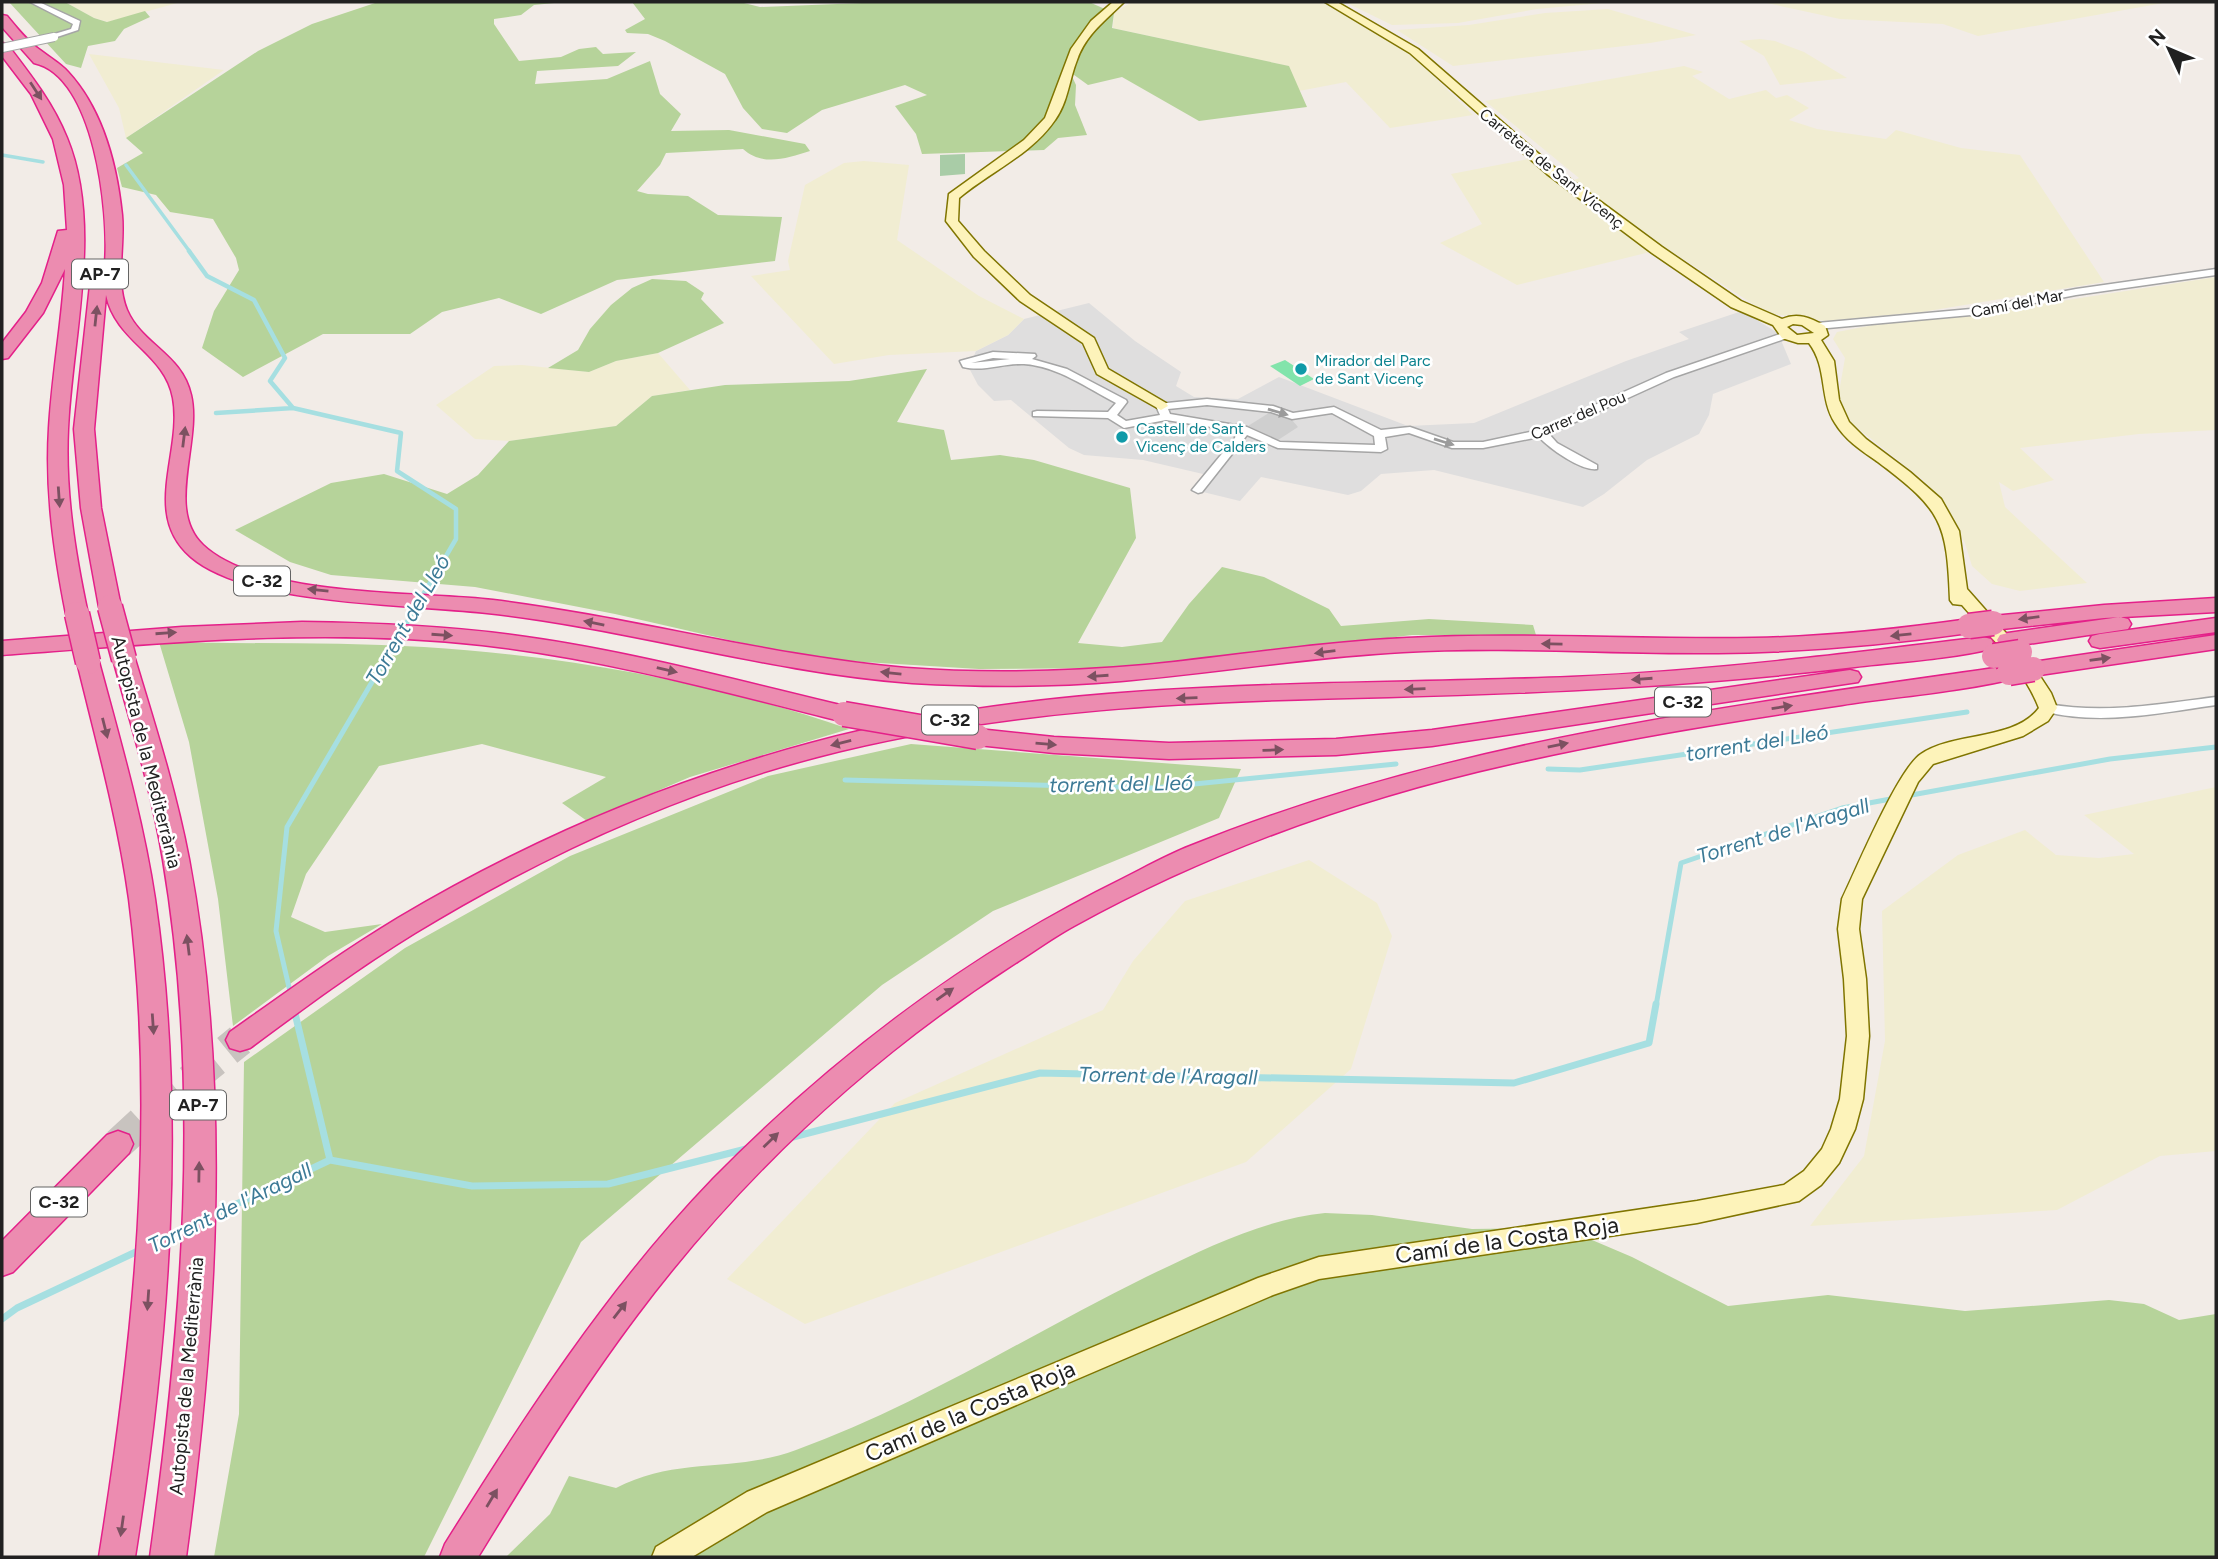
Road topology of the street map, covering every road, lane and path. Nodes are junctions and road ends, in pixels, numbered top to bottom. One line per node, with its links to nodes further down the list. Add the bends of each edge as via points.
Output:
1 (34, 2): 5 (street, bridge, via 77,23 74,30)
2 (1119, 2): 14 (street, via 1107,9 1076,49 1050,119 1022,147 953,197 951,221 1025,298 1089,341 1102,371)
3 (1330, 2): 9 (street, Carretera de Sant Vicenç, via 1414,51 1551,172 1657,250 1736,304)
4 (2, 19): 6 (highway, Autopista de la Mediterrània / AP-7)
5 (2, 48): 7 (highway, Autopista de la Mediterrània / AP-7, one-way to 7, via 41,99)
6 (30, 50): 25 (highway, C-32, one-way to 6, via 1859,640 1397,645 1088,677 959,677 785,660 536,612 304,589 251,578 202,556 177,525 174,505 186,425 180,385 174,369 122,318 114,297 113,203 94,128 59,69); 32 (highway, Autopista de la Mediterrània / AP-7, one-way to 6, bridge, via 193,1318 200,1142 193,988 176,859 110,607 91,508 85,429 100,264 99,195 74,112)
7 (69, 170): 11 (highway, via 58,268 43,298); 31 (highway, Autopista de la Mediterrània / AP-7, one-way to 31, bridge, via 78,234 57,463 63,534 142,900 156,1074 156,1161 146,1321)
8 (2216, 272): 10 (street, Camí del Mar)
9 (1784, 329): 10 (street, Carretera de Sant Vicenç, via 1800,339); 18 (street, Carrer del Pou)
10 (1815, 332): 27 (street, via 1832,370 1829,392 1843,426 1941,509 1956,545 1964,616)
11 (2, 354)
12 (1031, 356): 16 (street, via 993,355 965,361 974,368 1024,360 1058,370 1122,402)
13 (1233, 405): 14 (street, via 1207,402); 17 (street, via 1235,419); 19 (street, one-way to 19, via 1292,416 1334,410)
14 (1163, 412): 16 (street, via 1124,425); 17 (street)
15 (1037, 414): 16 (street)
16 (1111, 415)
17 (1243, 429): 19 (street, via 1278,445 1381,449); 21 (street, via 1240,439)
18 (1542, 433): 19 (street, Carrer del Pou, one-way to 18, via 1410,430 1452,445 1483,445); 20 (street, via 1553,445)
19 (1379, 434)
20 (1592, 467)
21 (1198, 490)
22 (2213, 611): 25 (highway, C-32); 25 (highway, C-32, one-way to 25, via 2170,605 2067,613)
23 (2216, 642): 25 (highway, C-32, one-way to 23)
24 (2, 648): 25 (highway, C-32, one-way to 25, bridge, via 217,631 334,629 448,635 587,653 844,714 978,737 1169,751 1384,743)
25 (2001, 648): 28 (highway, C-32, one-way to 28, via 1579,684 1082,704 976,716 853,740 690,789 527,859 372,948); 33 (highway, C-32, one-way to 25, via 572,1374 714,1198 858,1061 967,978 1041,931 1140,878 1304,812 1416,779)
26 (2216, 701): 27 (street, via 2106,715 2083,715)
27 (2048, 706): 34 (street, Camí de la Costa Roja, via 2042,718 2027,728 1938,753 1910,779 1848,912 1858,1034 1854,1083 1837,1143 1826,1164 1803,1188 1697,1212 1319,1268 1266,1286 769,1497)
28 (240, 1040)
29 (118, 1144): 30 (highway, C-32)
30 (2, 1262)
31 (117, 1557)
32 (168, 1557)
33 (458, 1557)
34 (666, 1557)

